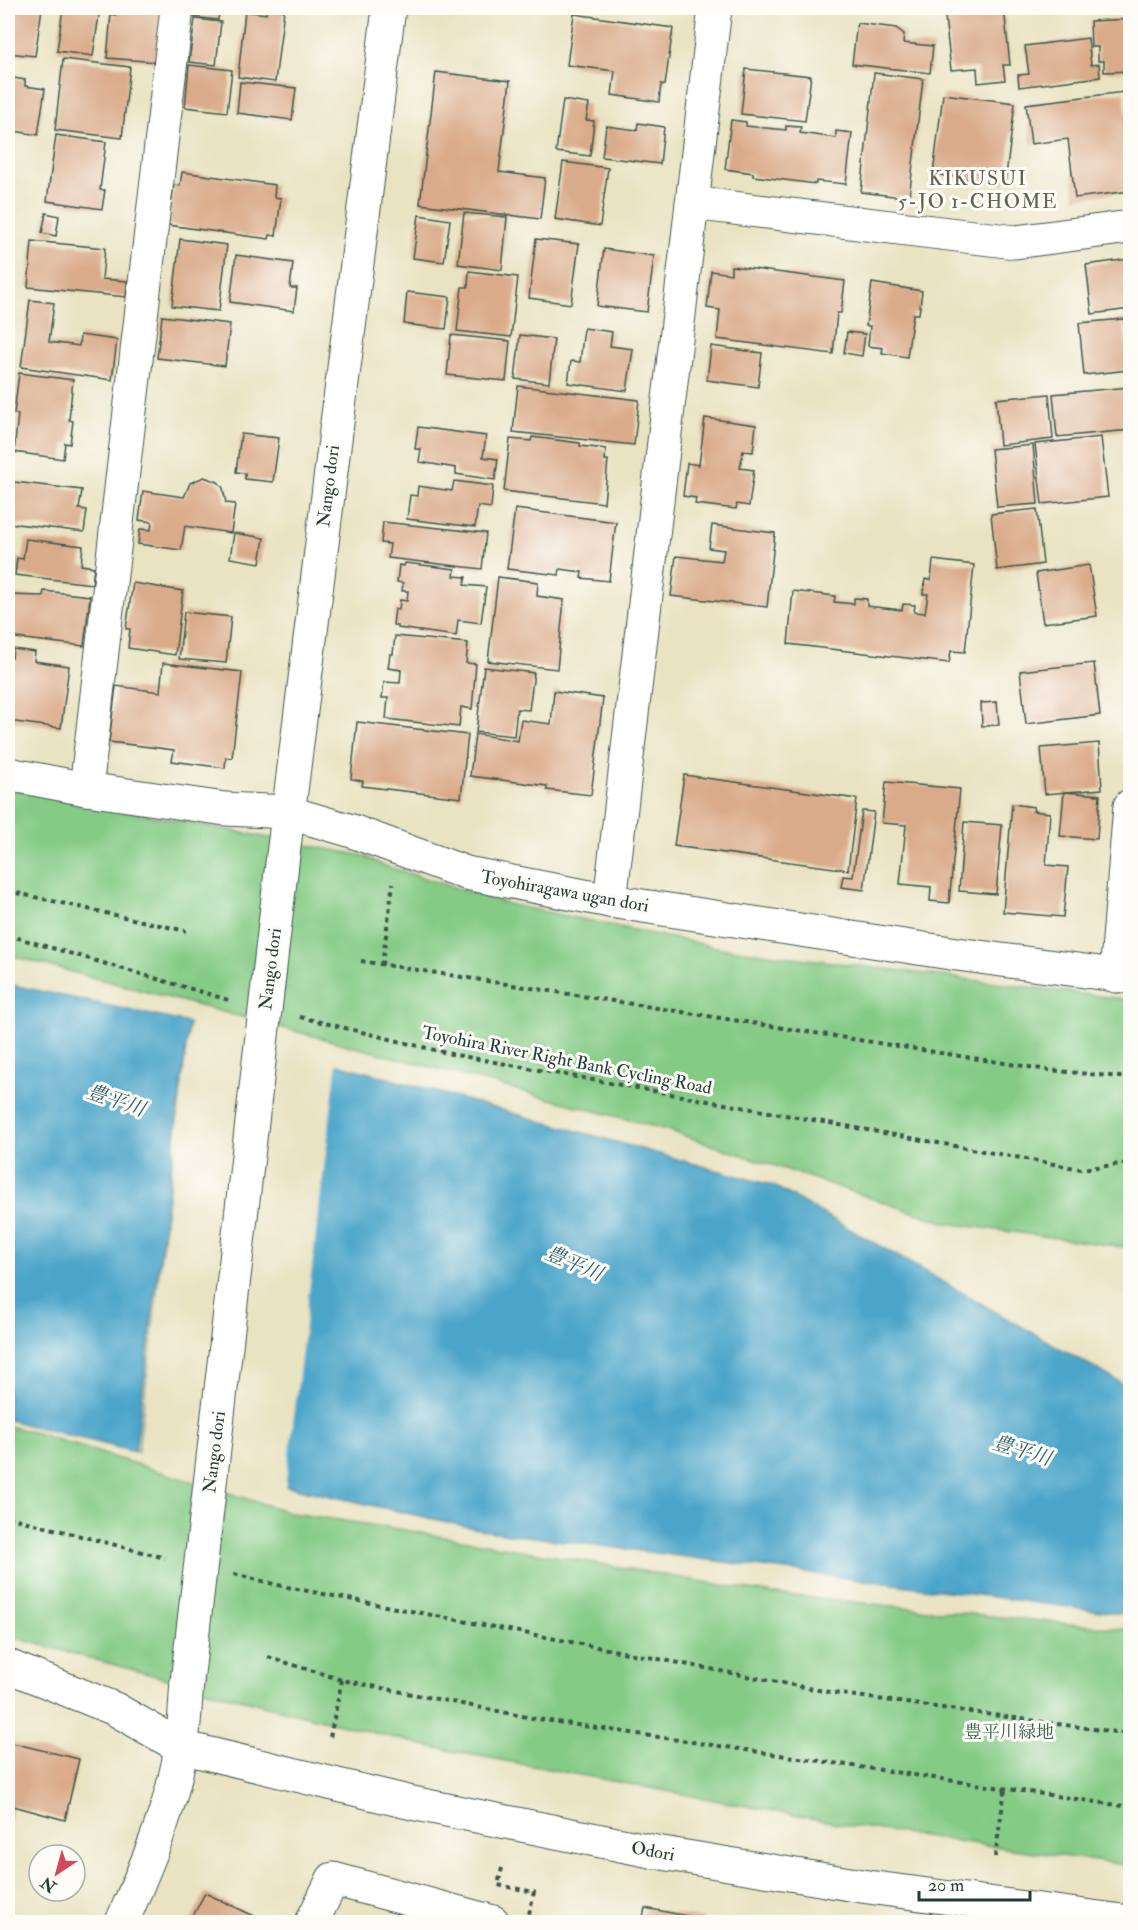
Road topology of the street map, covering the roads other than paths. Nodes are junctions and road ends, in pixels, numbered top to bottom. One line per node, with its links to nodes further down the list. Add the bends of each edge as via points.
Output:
1 (177, 8): 7 (street)
2 (389, 8): 9 (street, Nango dori)
3 (715, 8): 4 (street)
4 (692, 203): 5 (street, via 1015,242); 10 (street)
5 (1131, 227)
6 (8, 774): 7 (street, Toyohiragawa ugan dori)
7 (86, 789): 9 (street, Toyohiragawa ugan dori, via 225,809)
8 (1131, 806): 11 (street)
9 (287, 812): 10 (street, Toyohiragawa ugan dori, via 466,873); 13 (street, Nango dori, bridge)
10 (610, 901): 11 (street, Toyohiragawa ugan dori)
11 (1123, 977)
12 (8, 1666): 13 (street, Odori, via 115,1709)
13 (181, 1747): 14 (street, Odori, via 412,1803 656,1852 868,1887); 15 (street, Nango dori, via 168,1802)
14 (1131, 1922)
15 (122, 1923)
16 (312, 1923): 17 (street, via 333,1879)
17 (493, 1923)

